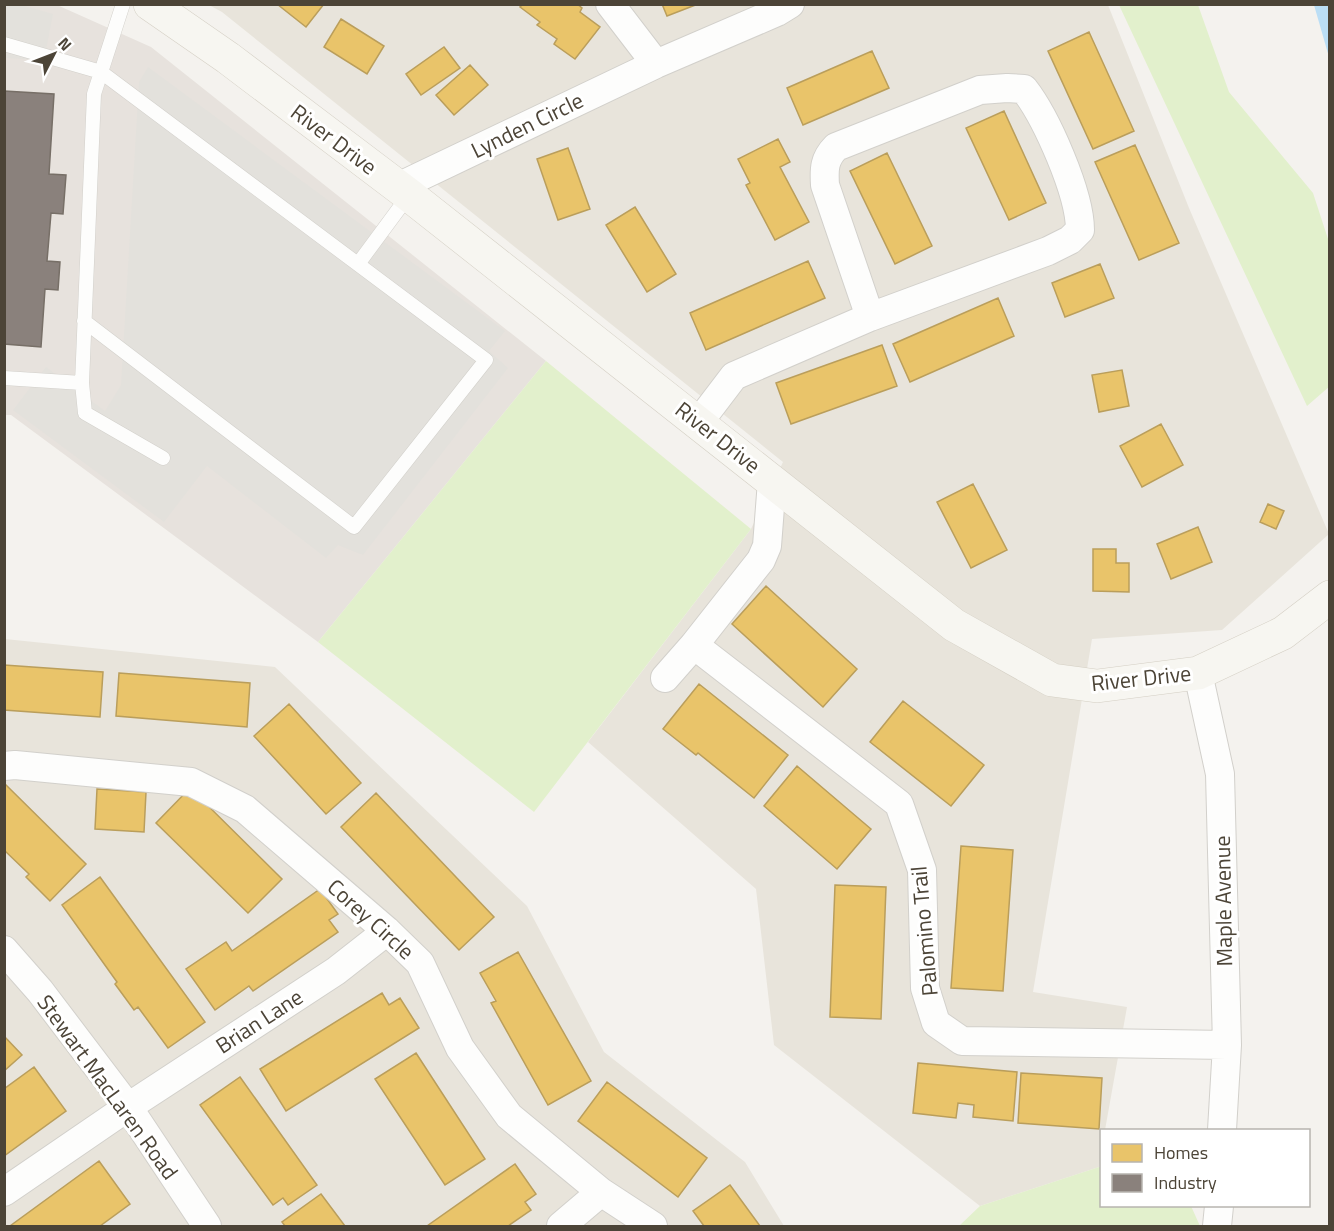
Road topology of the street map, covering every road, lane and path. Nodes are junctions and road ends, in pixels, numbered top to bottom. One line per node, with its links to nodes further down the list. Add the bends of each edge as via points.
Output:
1 (123, 4): 7 (lane)
2 (610, 4): 6 (street)
3 (790, 4): 6 (street, Lynden Circle)
4 (154, 6): 8 (main road, River Drive)
5 (4, 44): 7 (lane)
6 (656, 64): 8 (street, Lynden Circle)
7 (101, 72): 9 (lane); 11 (lane, via 94,94)
8 (404, 191): 9 (lane); 14 (main road, River Drive)
9 (358, 264): 11 (lane, via 486,360 354,527)
10 (870, 317): 10 (street, via 1048,251 1080,230 1080,215 1070,183 1037,106 1024,89 980,90 836,147 827,156 825,185); 14 (street, via 734,376)
11 (84, 321): 13 (lane)
12 (4, 378): 13 (lane)
13 (82, 383): 15 (lane, via 86,413)
14 (699, 422): 16 (main road, River Drive)
15 (162, 458)
16 (772, 481): 18 (street, via 767,546 761,560); 19 (main road, River Drive, via 954,625 1052,680 1097,686)
17 (1329, 597): 19 (main road, River Drive, via 1283,633)
18 (694, 645): 20 (street); 24 (street, Palomino Trail, via 899,804 922,870 925,988 936,1023 962,1041)
19 (1198, 674): 24 (street, Maple Avenue, via 1220,774)
20 (664, 678)
21 (4, 766): 22 (street, Corey Circle, via 190,782 245,809)
22 (387, 931): 25 (street, Brian Lane, via 336,971); 28 (street, Corey Circle, via 420,963 460,1048 509,1116)
23 (4, 951): 25 (street, Stewart MacLaren Road)
24 (1227, 1046): 26 (street, Maple Avenue)
25 (128, 1107): 27 (street, Brian Lane); 30 (street, Stewart MacLaren Road)
26 (1222, 1129)
27 (4, 1191)
28 (601, 1192): 31 (street); 32 (street, Corey Circle)
29 (1219, 1207): 33 (street)
30 (207, 1227)
31 (561, 1227)
32 (653, 1227)
33 (1217, 1227)

